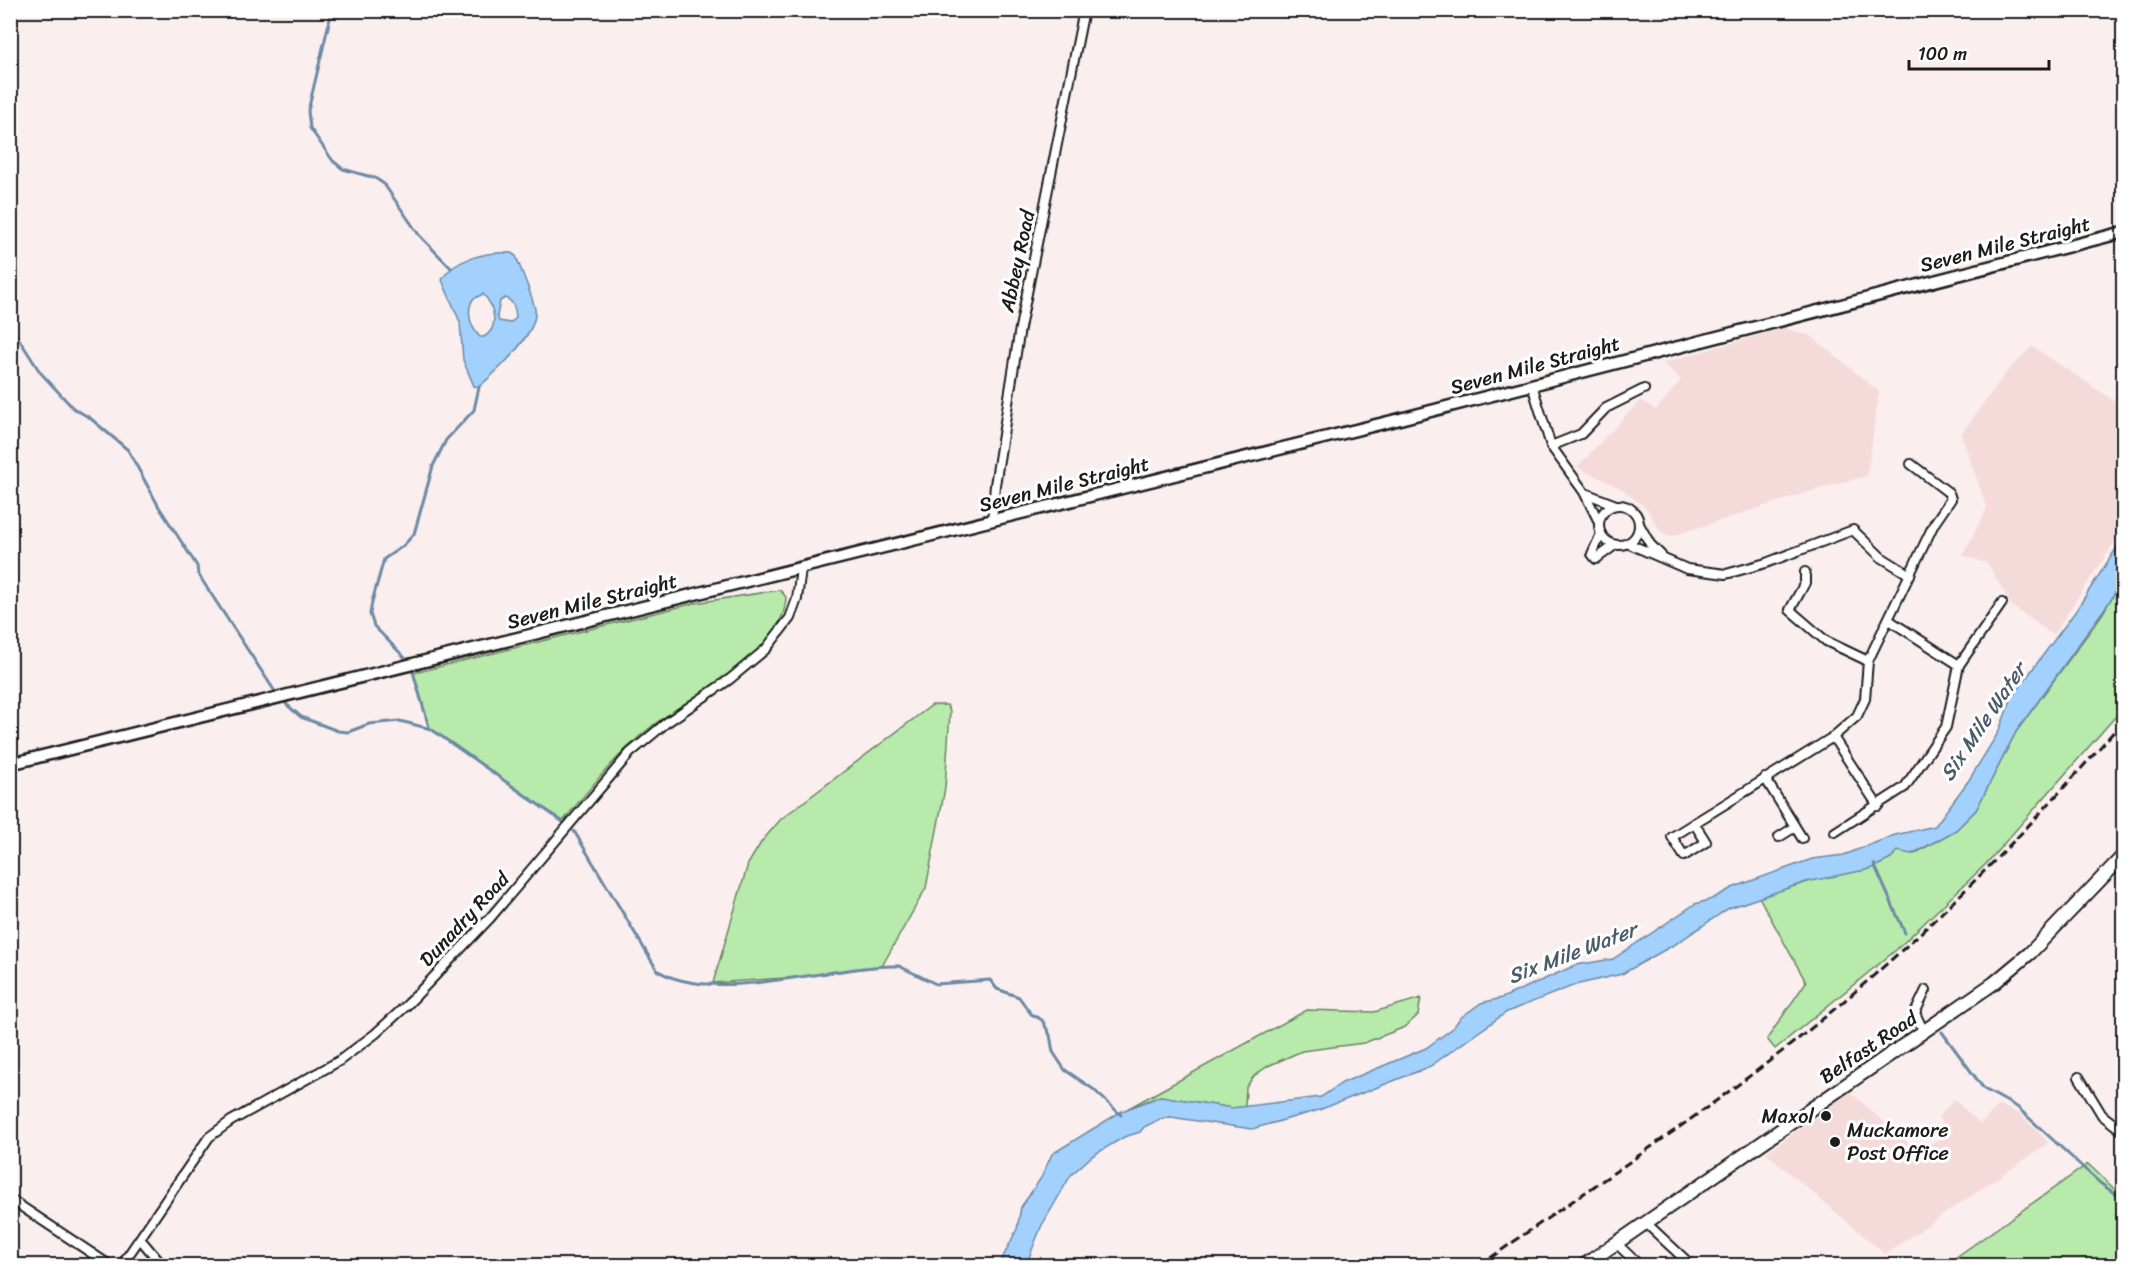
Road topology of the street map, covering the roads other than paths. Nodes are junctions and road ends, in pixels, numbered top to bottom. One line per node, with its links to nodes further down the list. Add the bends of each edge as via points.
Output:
1 (1084, 10): 9 (street, Abbey Road, via 1020,328)
2 (2124, 232): 3 (main road, Seven Mile Straight)
3 (1532, 385): 5 (street); 9 (main road, Seven Mile Straight)
4 (1644, 388): 5 (street, via 1605,409 1581,434)
5 (1551, 446): 7 (street)
6 (1911, 464): 18 (street, via 1951,498)
7 (1584, 492): 8 (street); 10 (street)
8 (1618, 505): 10 (street, via 1606,510); 11 (street, via 1629,508)
9 (992, 521): 16 (main road, Seven Mile Straight)
10 (1599, 522): 12 (street)
11 (1639, 522): 13 (street, via 1636,535); 15 (street, via 1650,544)
12 (1601, 534): 14 (street); 14 (street, via 1592,554 1596,559)
13 (1627, 543): 14 (street); 15 (street)
14 (1615, 545)
15 (1666, 560): 18 (street, via 1694,571 1736,573 1822,544 1850,530 1857,532 1887,562)
16 (801, 569): 24 (main road, Seven Mile Straight); 39 (street, Dunadry Road, via 790,618 766,649 630,753 490,918 375,1034 339,1061 209,1137)
17 (1805, 572): 21 (street, via 1805,583 1790,610 1827,640)
18 (1910, 575): 20 (street)
19 (2002, 603): 22 (street)
20 (1889, 620): 21 (street); 22 (street)
21 (1868, 661): 23 (street, via 1862,707 1851,723)
22 (1959, 665): 26 (street, via 1943,733 1905,787)
23 (1833, 737): 25 (street); 26 (street)
24 (10, 764)
25 (1766, 778): 27 (street); 28 (street)
26 (1878, 806): 29 (street)
27 (1694, 823): 27 (street, via 1672,837 1684,856 1706,842)
28 (1795, 827): 30 (street); 31 (street)
29 (1835, 832)
30 (1779, 837)
31 (1802, 838)
32 (2124, 855): 34 (main road, Belfast Road, via 2030,953)
33 (1926, 990): 34 (street, via 1915,1013)
34 (1924, 1032): 38 (main road, Belfast Road)
35 (2079, 1077): 36 (street, via 2102,1115)
36 (2124, 1132)
37 (10, 1199): 41 (street)
38 (1646, 1223): 40 (main road, Belfast Road); 46 (street)
39 (141, 1240): 42 (street, Dunadry Road); 43 (street)
40 (1616, 1243): 44 (main road, Belfast Road); 45 (street)
41 (111, 1266)
42 (121, 1266)
43 (163, 1266)
44 (1583, 1266)
45 (1640, 1266)
46 (1692, 1266)

